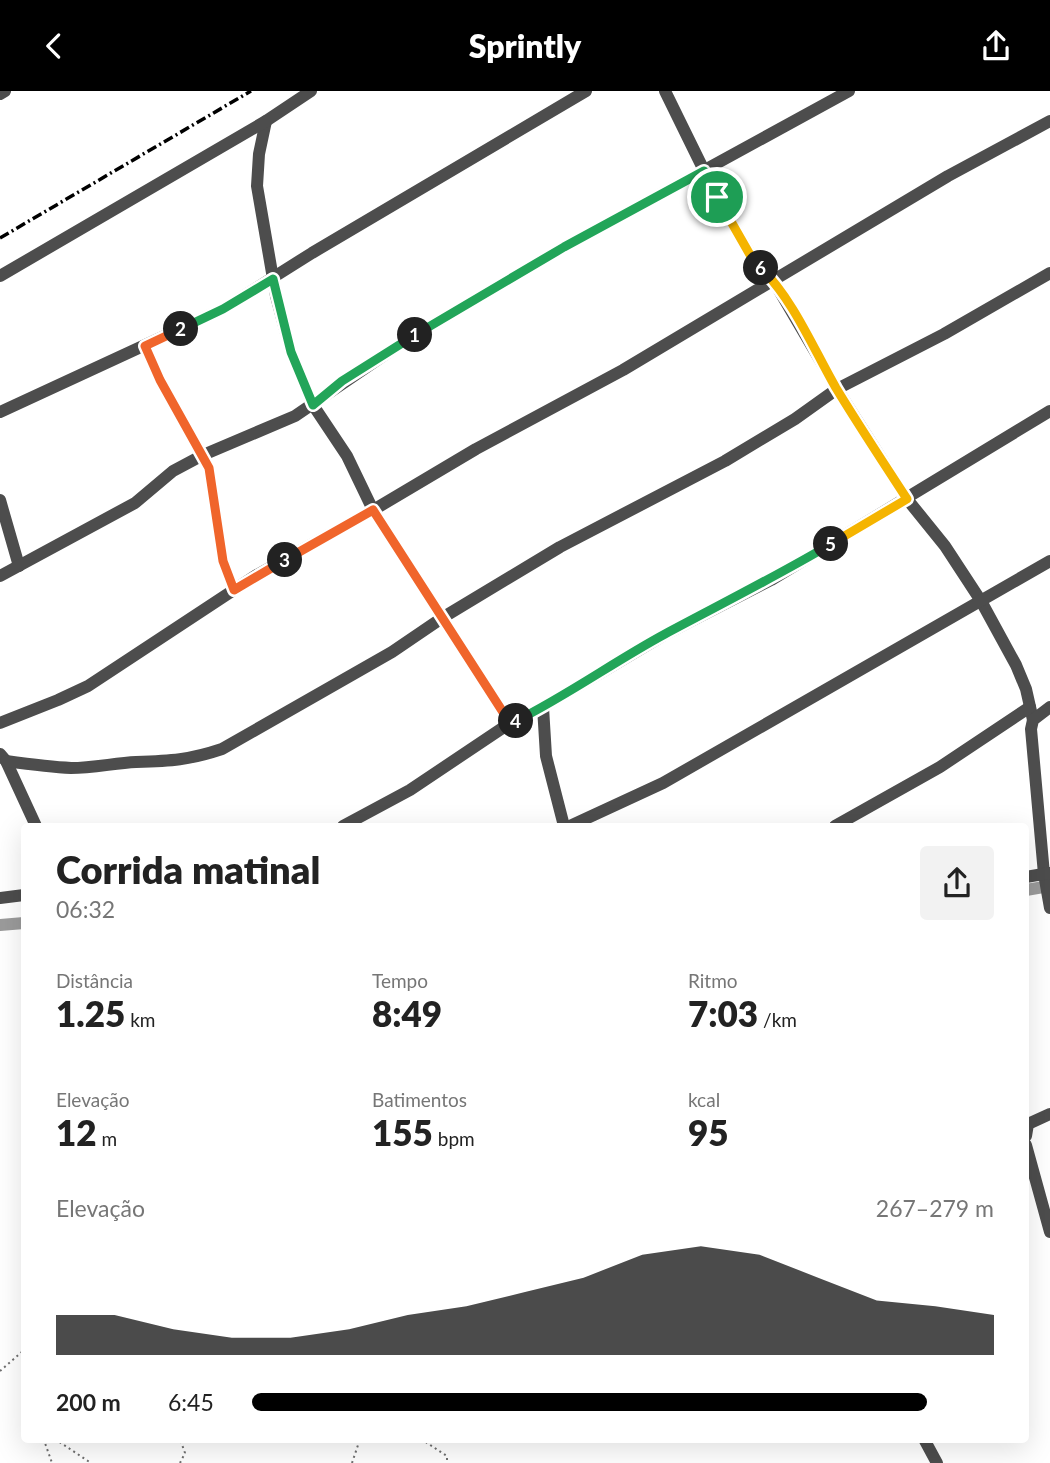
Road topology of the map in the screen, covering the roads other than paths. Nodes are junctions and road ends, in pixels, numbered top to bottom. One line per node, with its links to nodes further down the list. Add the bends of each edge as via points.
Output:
1 (5, 91): 6 (street)
2 (311, 91): 7 (street)
3 (586, 91): 12 (street)
4 (665, 91): 9 (street)
5 (849, 91): 9 (street)
6 (0, 94)
7 (266, 121): 11 (street); 12 (street, via 257,186)
8 (1050, 121): 13 (street)
9 (704, 171): 13 (street, via 753,260); 16 (street, via 413,336)
10 (1050, 273): 15 (street)
11 (0, 276)
12 (273, 279): 14 (street); 16 (street, via 291,352)
13 (773, 280): 15 (street); 22 (street)
14 (145, 346): 18 (street); 19 (street)
15 (837, 389): 20 (street); 28 (street, via 725,461 560,547)
16 (313, 405): 19 (street); 22 (street, via 347,456)
17 (1050, 411): 20 (street)
18 (0, 412)
19 (203, 455): 24 (street, via 173,471 135,503); 26 (street, via 223,561)
20 (907, 499): 27 (street); 29 (street)
21 (0, 500): 24 (street)
22 (373, 510): 26 (street); 28 (street)
23 (1050, 561): 27 (street)
24 (19, 566): 25 (street)
25 (0, 576)
26 (234, 590): 33 (street, via 88,686)
27 (981, 601): 30 (street, via 1016,664); 39 (street, via 663,783)
28 (442, 618): 34 (street); 35 (street, via 392,652 222,749 197,757 72,768)
29 (543, 707): 34 (street); 38 (street, via 546,755)
30 (1030, 707): 32 (street); 40 (street, via 940,767)
31 (1050, 707): 32 (street)
32 (1033, 720): 41 (street)
33 (0, 723)
34 (510, 723): 37 (street, via 410,790)
35 (3, 758): 36 (street)
36 (35, 823)
37 (349, 823)
38 (563, 823)
39 (576, 823)
40 (840, 823)
41 (1047, 873): 42 (street); 45 (street)
42 (1029, 876)
43 (21, 895): 44 (street)
44 (0, 898)
45 (1050, 908)
46 (1050, 1114): 47 (street)
47 (1029, 1124)
48 (1029, 1156): 49 (street)
49 (1050, 1232)
50 (926, 1443): 51 (street)
51 (937, 1463)

